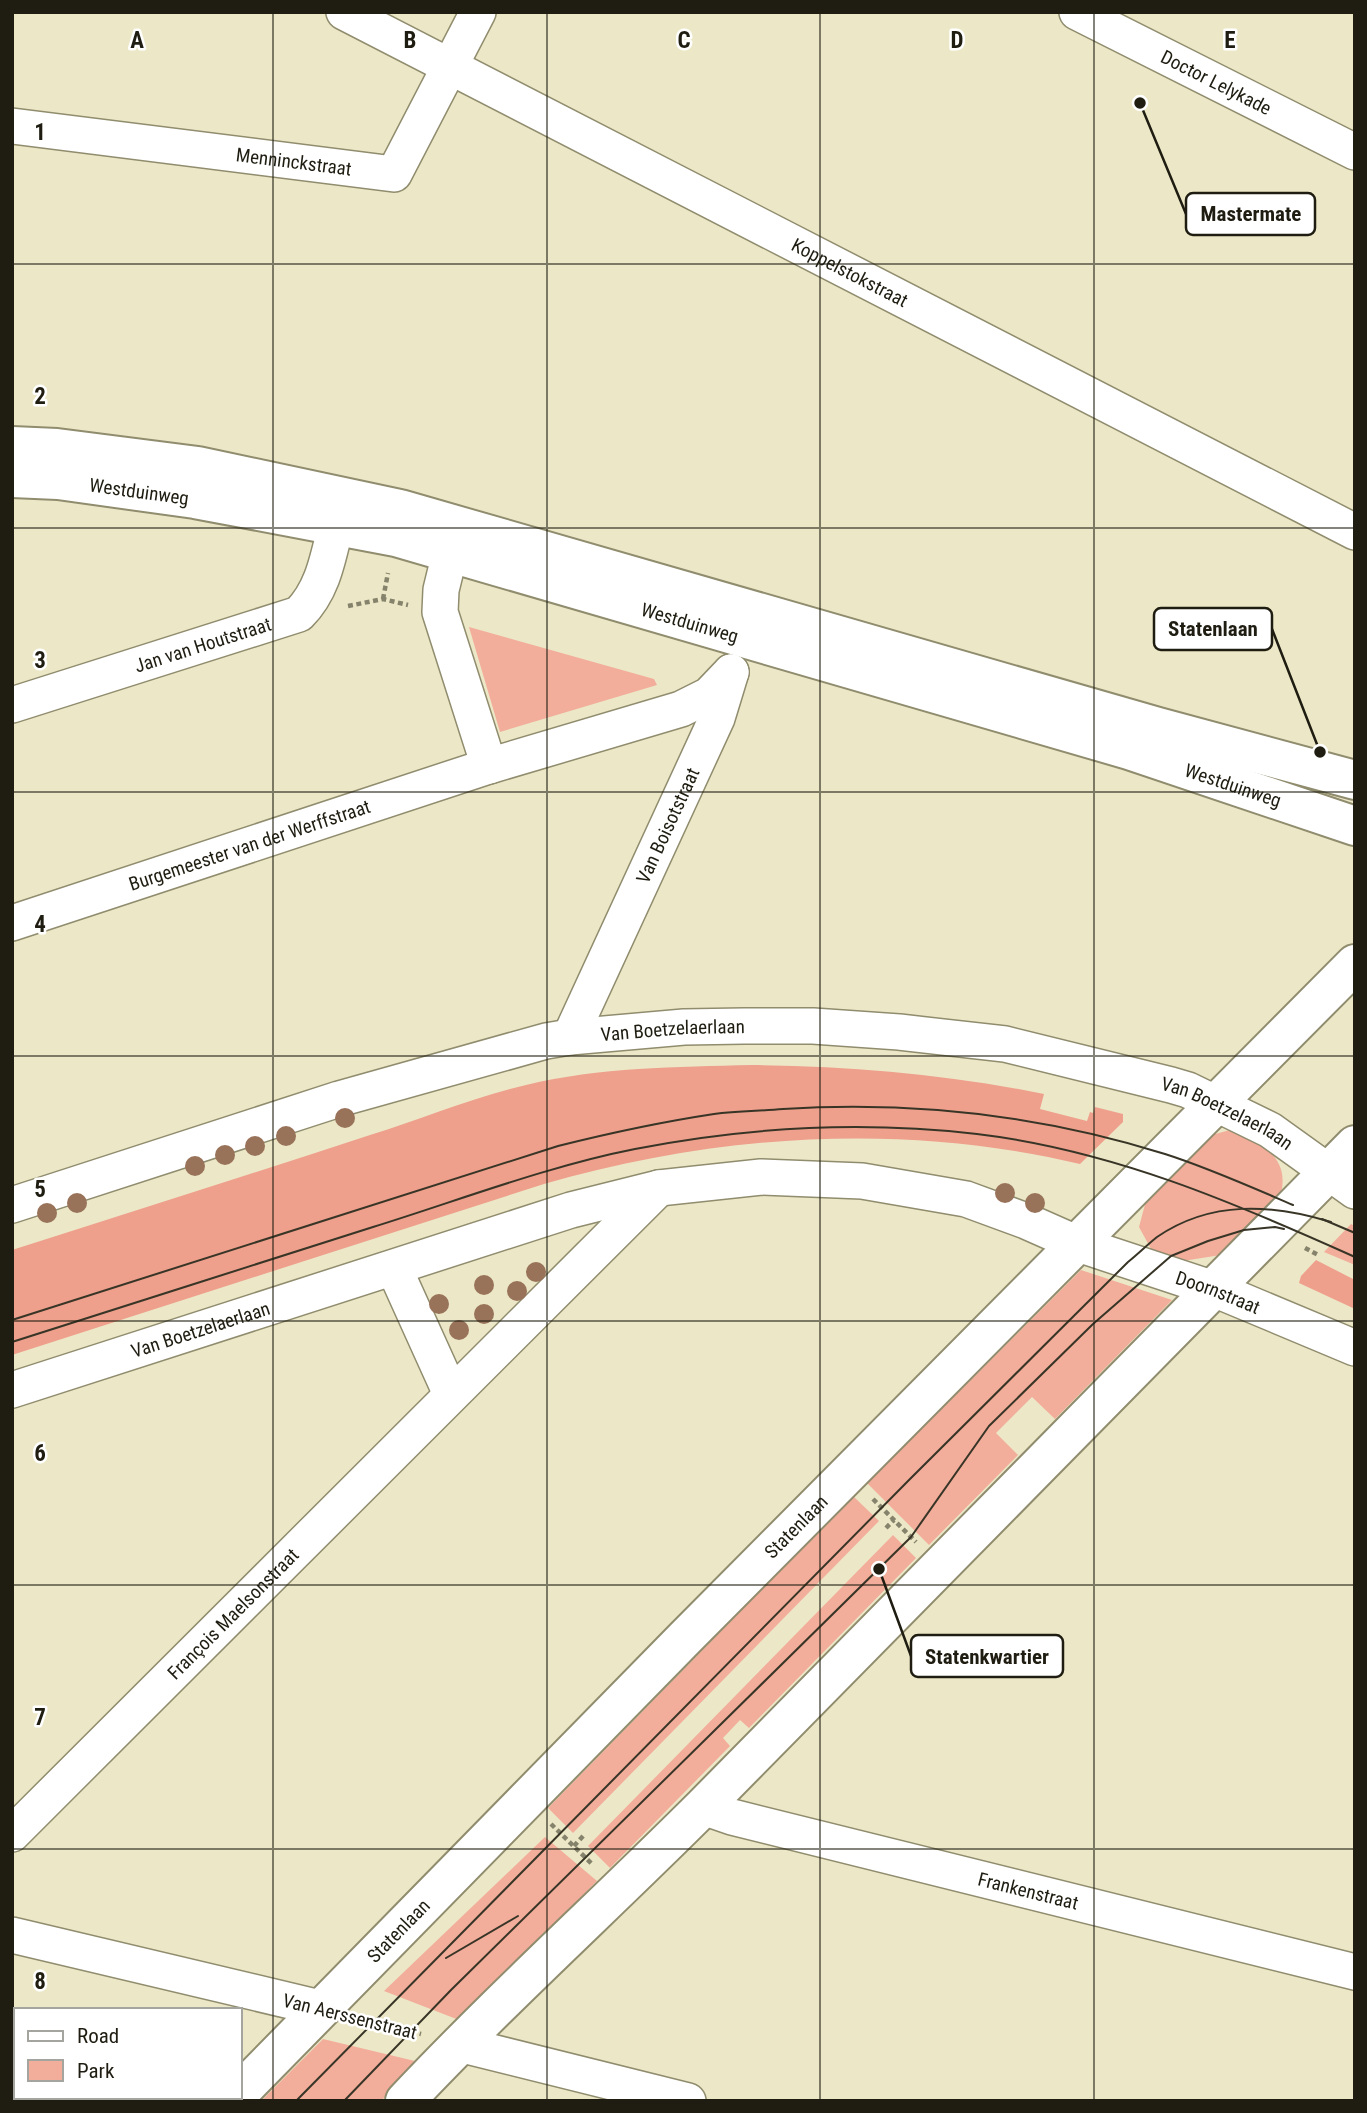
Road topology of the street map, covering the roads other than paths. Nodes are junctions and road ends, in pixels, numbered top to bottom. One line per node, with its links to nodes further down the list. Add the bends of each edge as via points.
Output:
1 (344, 12): 4 (street, Koppelstokstraat)
2 (478, 12): 4 (street, Menninckstraat)
3 (1077, 12): 6 (street, Doctor Lelykade)
4 (450, 66): 5 (street, Menninckstraat, via 394,174); 10 (street, Koppelstokstraat)
5 (12, 126)
6 (1355, 152)
7 (12, 446): 12 (street, Westduinweg, via 198,466 400,509)
8 (12, 478): 9 (street, Westduinweg, via 195,499)
9 (336, 525): 11 (street, Westduinweg); 13 (street, Jan van Houtstraat, via 321,581 313,600 299,614)
10 (1355, 532)
11 (450, 553): 12 (street, Westduinweg); 16 (street, via 440,612)
12 (742, 640): 14 (street, Burgemeester van der Werffstraat, via 709,695); 15 (street, Van Boisotstraat); 17 (street, Westduinweg, via 1145,723); 18 (street, Westduinweg, via 1129,750)
13 (12, 705)
14 (681, 709): 15 (street); 16 (street, Burgemeester van der Werffstraat)
15 (717, 718): 21 (street, Van Boisotstraat)
16 (489, 766): 19 (street, Burgemeester van der Werffstraat)
17 (1355, 780)
18 (1355, 826)
19 (12, 923)
20 (1355, 964): 22 (street, Statenlaan)
21 (570, 1037): 22 (street, Van Boetzelaerlaan, via 744,1026 898,1032 1005,1044 1171,1085); 26 (street, Van Boetzelaerlaan, via 339,1099)
22 (1216, 1103): 24 (street, Van Boetzelaerlaan, via 1270,1130); 27 (street, Statenlaan)
23 (1355, 1145): 24 (street)
24 (1341, 1182): 29 (street)
25 (659, 1188): 27 (street, Van Boetzelaerlaan, via 761,1177 862,1181 965,1199); 28 (street, Van Boetzelaerlaan, via 571,1210); 32 (street, François Maelsonstraat)
26 (12, 1205)
27 (1078, 1244): 29 (street, Doornstraat); 37 (street, Statenlaan)
28 (394, 1268): 31 (street, Van Boetzelaerlaan); 32 (street)
29 (1231, 1296): 30 (street, Doornstraat); 33 (street, via 940,1565)
30 (1355, 1348)
31 (12, 1390)
32 (451, 1394): 34 (street, François Maelsonstraat)
33 (703, 1807): 36 (street, Frankenstraat); 38 (street)
34 (12, 1834)
35 (12, 1935): 37 (street, Van Aerssenstraat)
36 (1355, 1972)
37 (320, 2008): 39 (street, Statenlaan)
38 (459, 2044): 40 (street); 41 (street)
39 (242, 2090)
40 (405, 2101)
41 (688, 2101)

